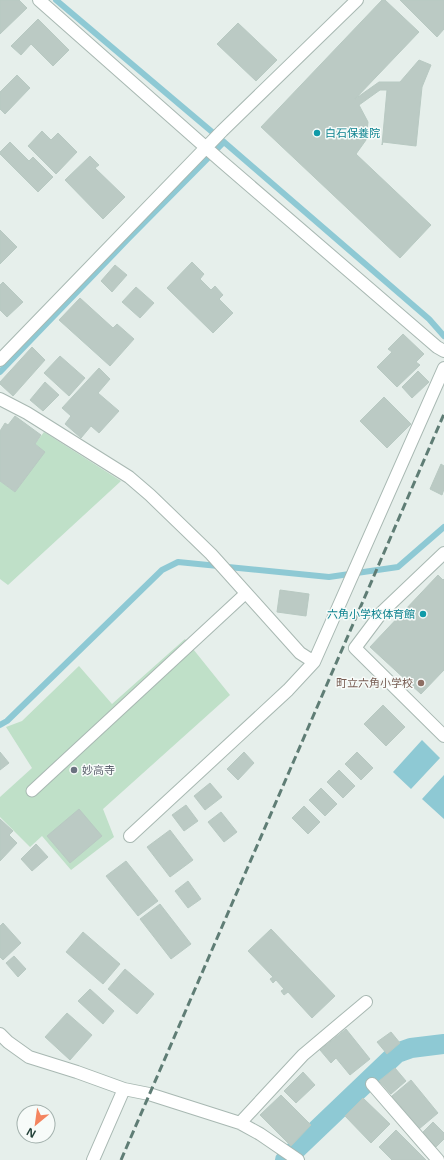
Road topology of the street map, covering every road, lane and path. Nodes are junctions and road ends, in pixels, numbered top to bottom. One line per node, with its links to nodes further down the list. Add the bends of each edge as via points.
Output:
1 (39, 0): 3 (street)
2 (357, 0): 3 (street)
3 (208, 146): 4 (street, via 220,160); 5 (street)
4 (444, 351)
5 (0, 360)
6 (444, 368): 10 (street)
7 (0, 399): 9 (street, via 129,477 211,554)
8 (444, 553): 11 (street, via 382,612 355,648)
9 (246, 593): 10 (street, via 300,653); 12 (lane)
10 (314, 662): 13 (street, via 288,690)
11 (444, 736)
12 (32, 791)
13 (130, 836)
14 (366, 1002): 18 (street, via 303,1055)
15 (0, 1034): 17 (street, via 29,1057)
16 (372, 1084): 21 (street)
17 (124, 1089): 18 (street, via 150,1094); 19 (street)
18 (240, 1123): 20 (street)
19 (94, 1160)
20 (298, 1160)
21 (438, 1160)

